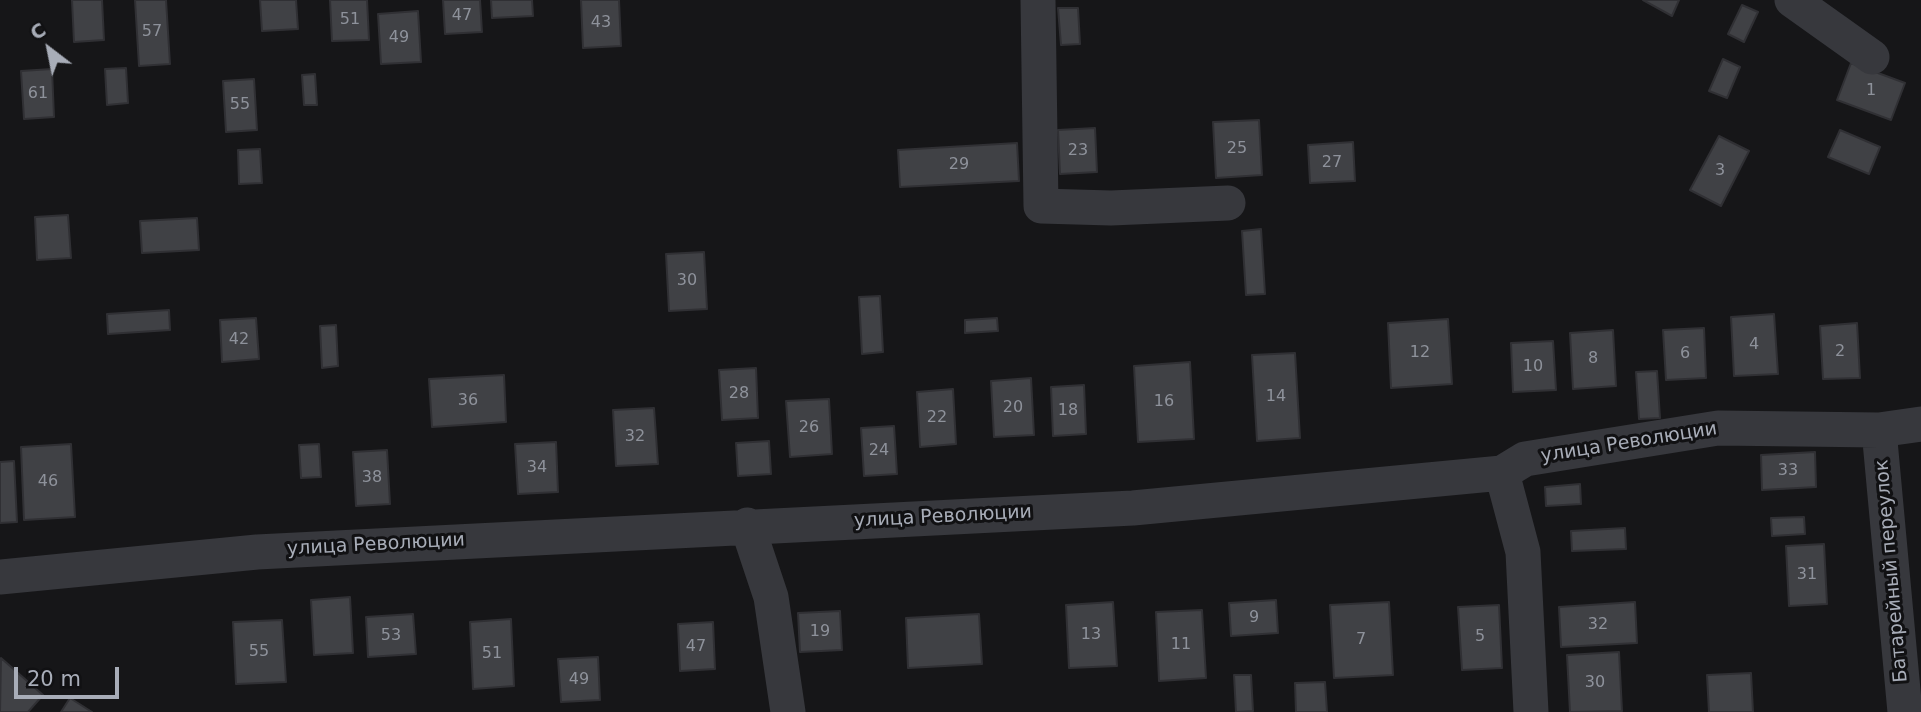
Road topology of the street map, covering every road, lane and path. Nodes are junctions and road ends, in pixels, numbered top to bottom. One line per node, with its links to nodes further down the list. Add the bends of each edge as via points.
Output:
1 (1038, 0): 4 (street, via 1041,206)
2 (1792, 0): 3 (street)
3 (1872, 57)
4 (1228, 203)
5 (1921, 424): 6 (street, улица Революции)
6 (1879, 430): 7 (street, улица Революции, via 1718,428 1525,459); 12 (street, Батарейный переулок)
7 (1502, 473): 8 (street, улица Революции, via 1133,508); 11 (street, via 1523,552)
8 (747, 526): 9 (street, улица Революции, via 257,552); 10 (street, via 771,597)
9 (0, 577)
10 (788, 712)
11 (1531, 712)
12 (1905, 712)

